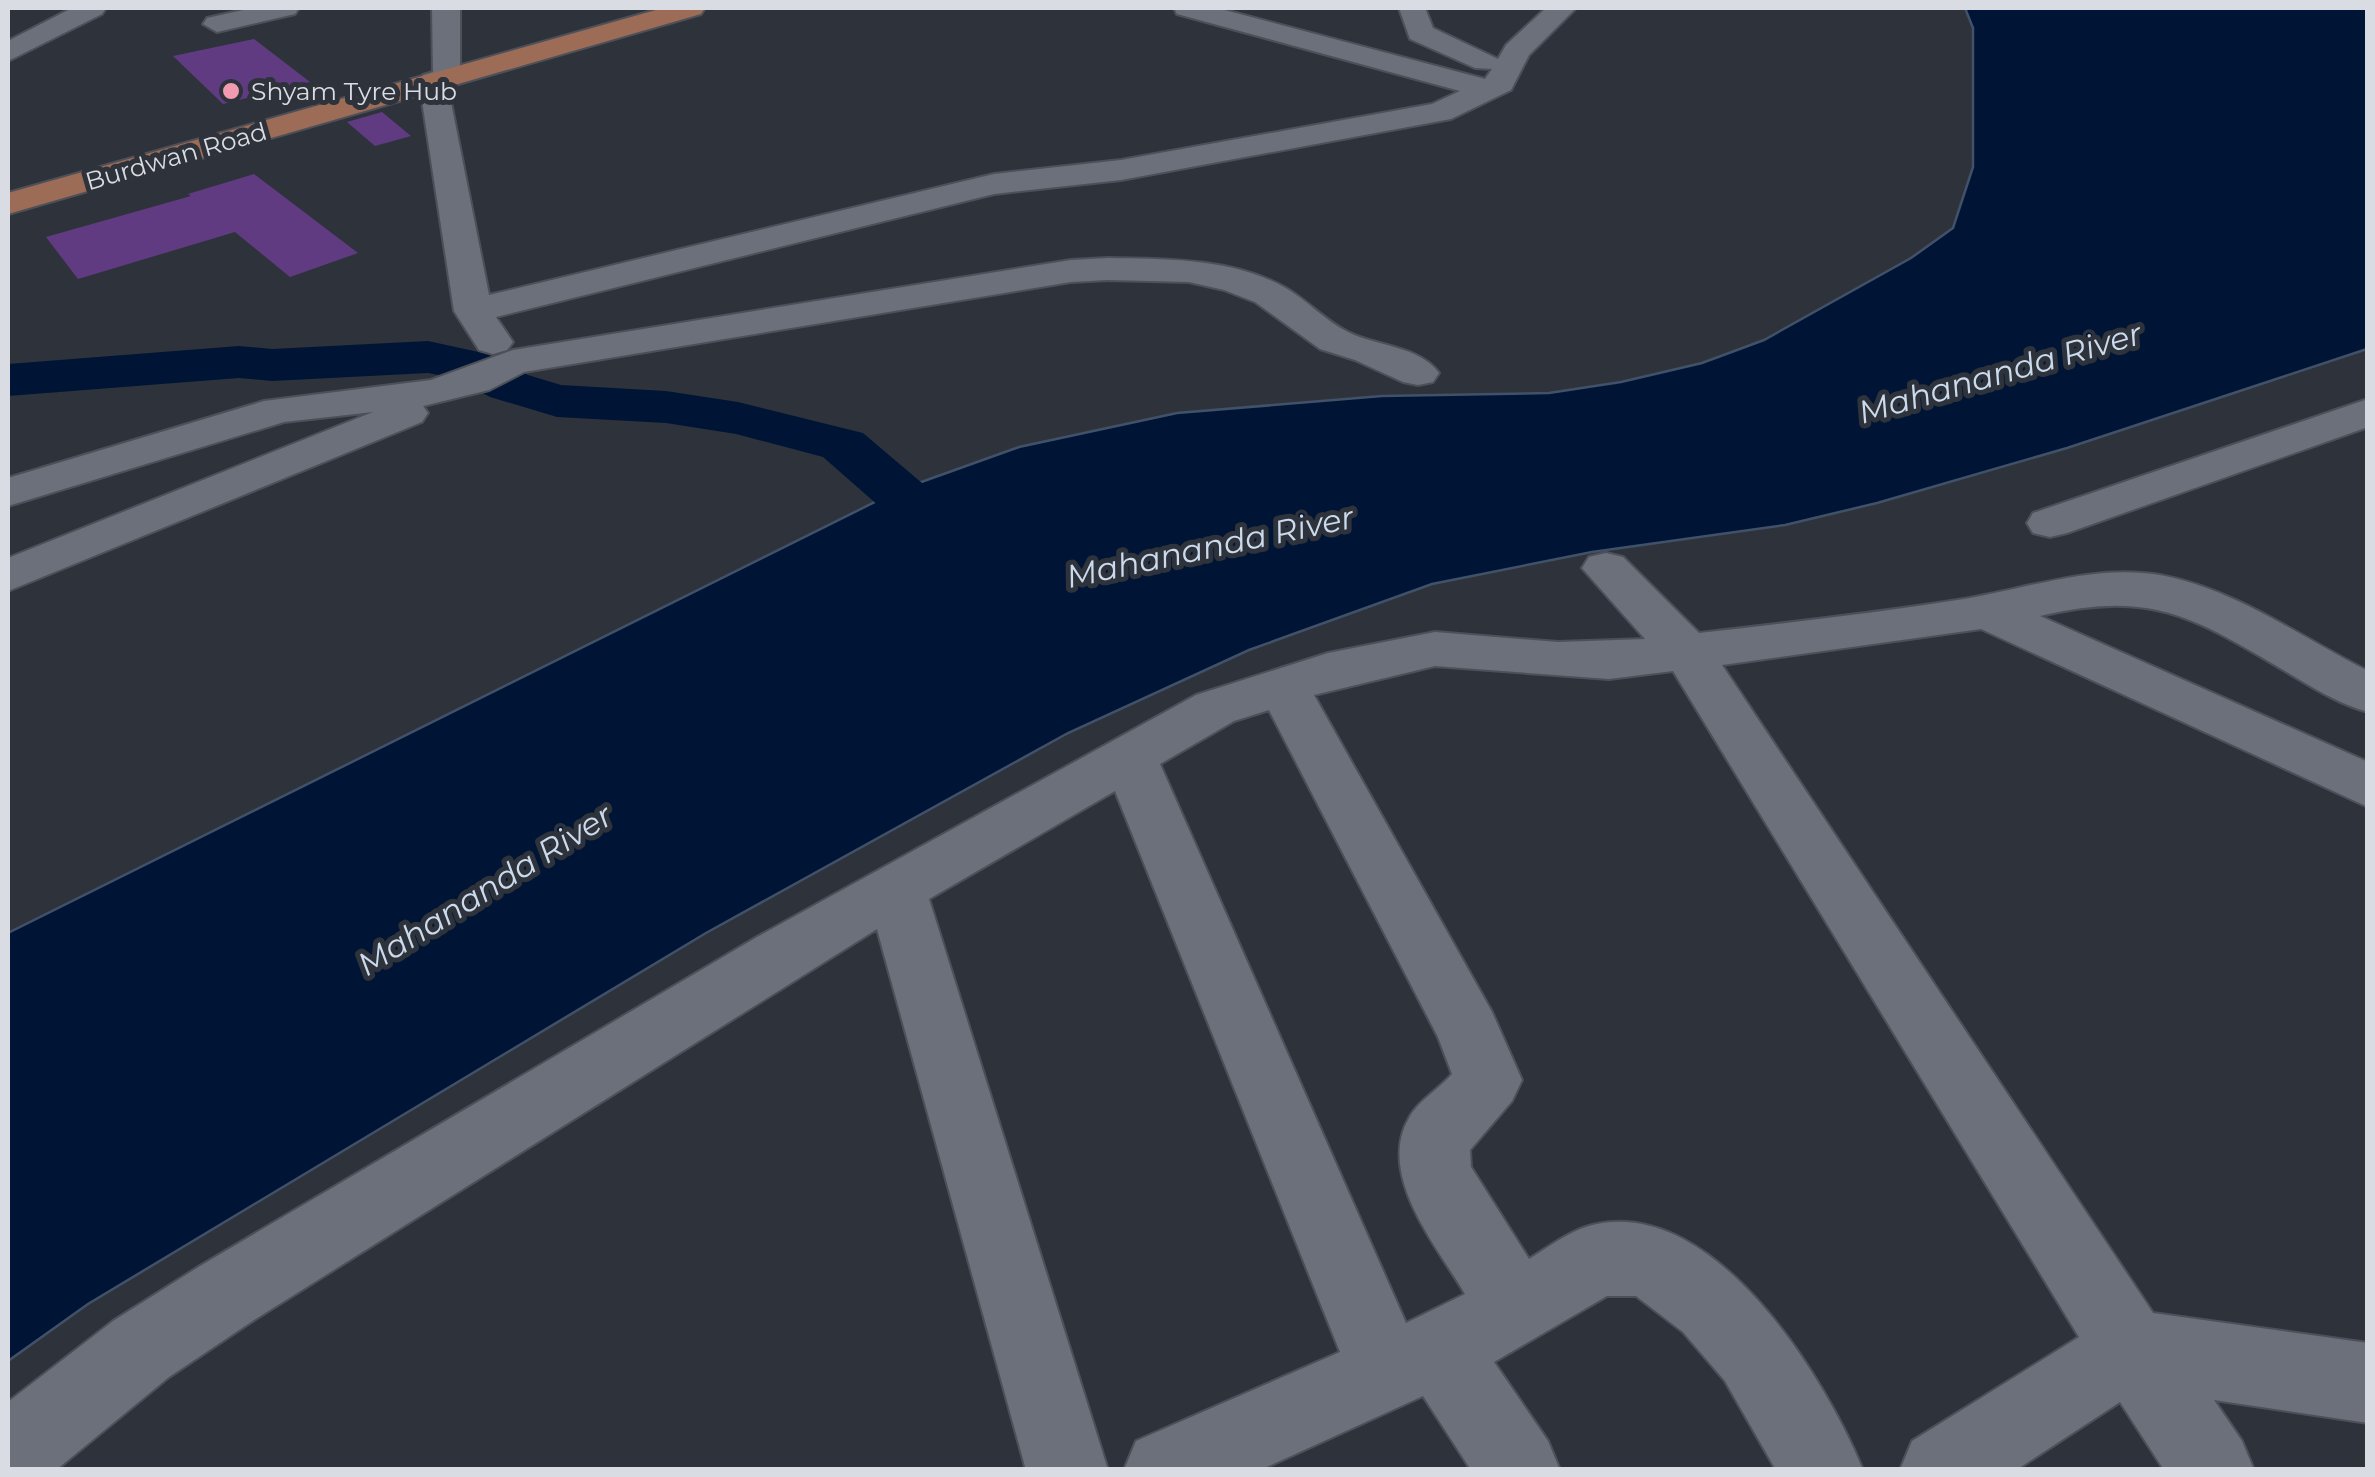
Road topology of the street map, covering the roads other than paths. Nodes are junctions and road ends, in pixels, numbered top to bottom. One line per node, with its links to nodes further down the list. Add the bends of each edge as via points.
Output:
1 (92, 8): 10 (street)
2 (285, 8): 9 (street)
3 (446, 8): 11 (street)
4 (656, 8): 11 (main road, Burdwan Road)
5 (691, 8): 11 (main road, Burdwan Road)
6 (1412, 8): 12 (street, via 1416,27 1428,39)
7 (1562, 8): 12 (street, via 1516,51)
8 (1213, 10): 12 (street)
9 (218, 24)
10 (8, 52)
11 (440, 74): 13 (main road, Burdwan Road); 16 (street)
12 (1498, 79): 16 (street, via 1440,112 1090,174 994,184)
13 (275, 121): 14 (main road, Burdwan Road); 15 (main road, Burdwan Road)
14 (8, 192)
15 (8, 204)
16 (473, 311): 18 (street, via 501,352)
17 (1418, 373): 18 (street, via 1334,341 1269,294 1236,282 1189,271 1108,269)
18 (482, 376): 20 (street, via 278,410); 22 (street)
19 (2368, 412): 23 (street, via 2050,523)
20 (8, 492)
21 (1606, 568): 25 (street)
22 (8, 576)
23 (2166, 592): 24 (street, via 2080,589); 27 (street)
24 (1987, 612): 25 (street); 29 (street)
25 (1687, 652): 26 (street, via 1575,660 1435,649); 32 (street)
26 (1283, 686): 28 (street, via 1214,708); 31 (street, via 1469,1032 1488,1080 1435,1137 1436,1174)
27 (2364, 686)
28 (1128, 756): 30 (street); 33 (street)
29 (2368, 786)
30 (896, 888): 35 (street, via 140,1348 34,1432); 36 (street)
31 (1516, 1309): 33 (street); 39 (street, via 1597,1260 1648,1260 1710,1305 1753,1353)
32 (2131, 1349): 34 (street); 40 (street); 41 (street)
33 (1413, 1360): 37 (street); 38 (street)
34 (2368, 1383)
35 (8, 1462)
36 (1067, 1470)
37 (1165, 1470)
38 (1519, 1470)
39 (1822, 1470)
40 (1941, 1470)
41 (2214, 1470)

